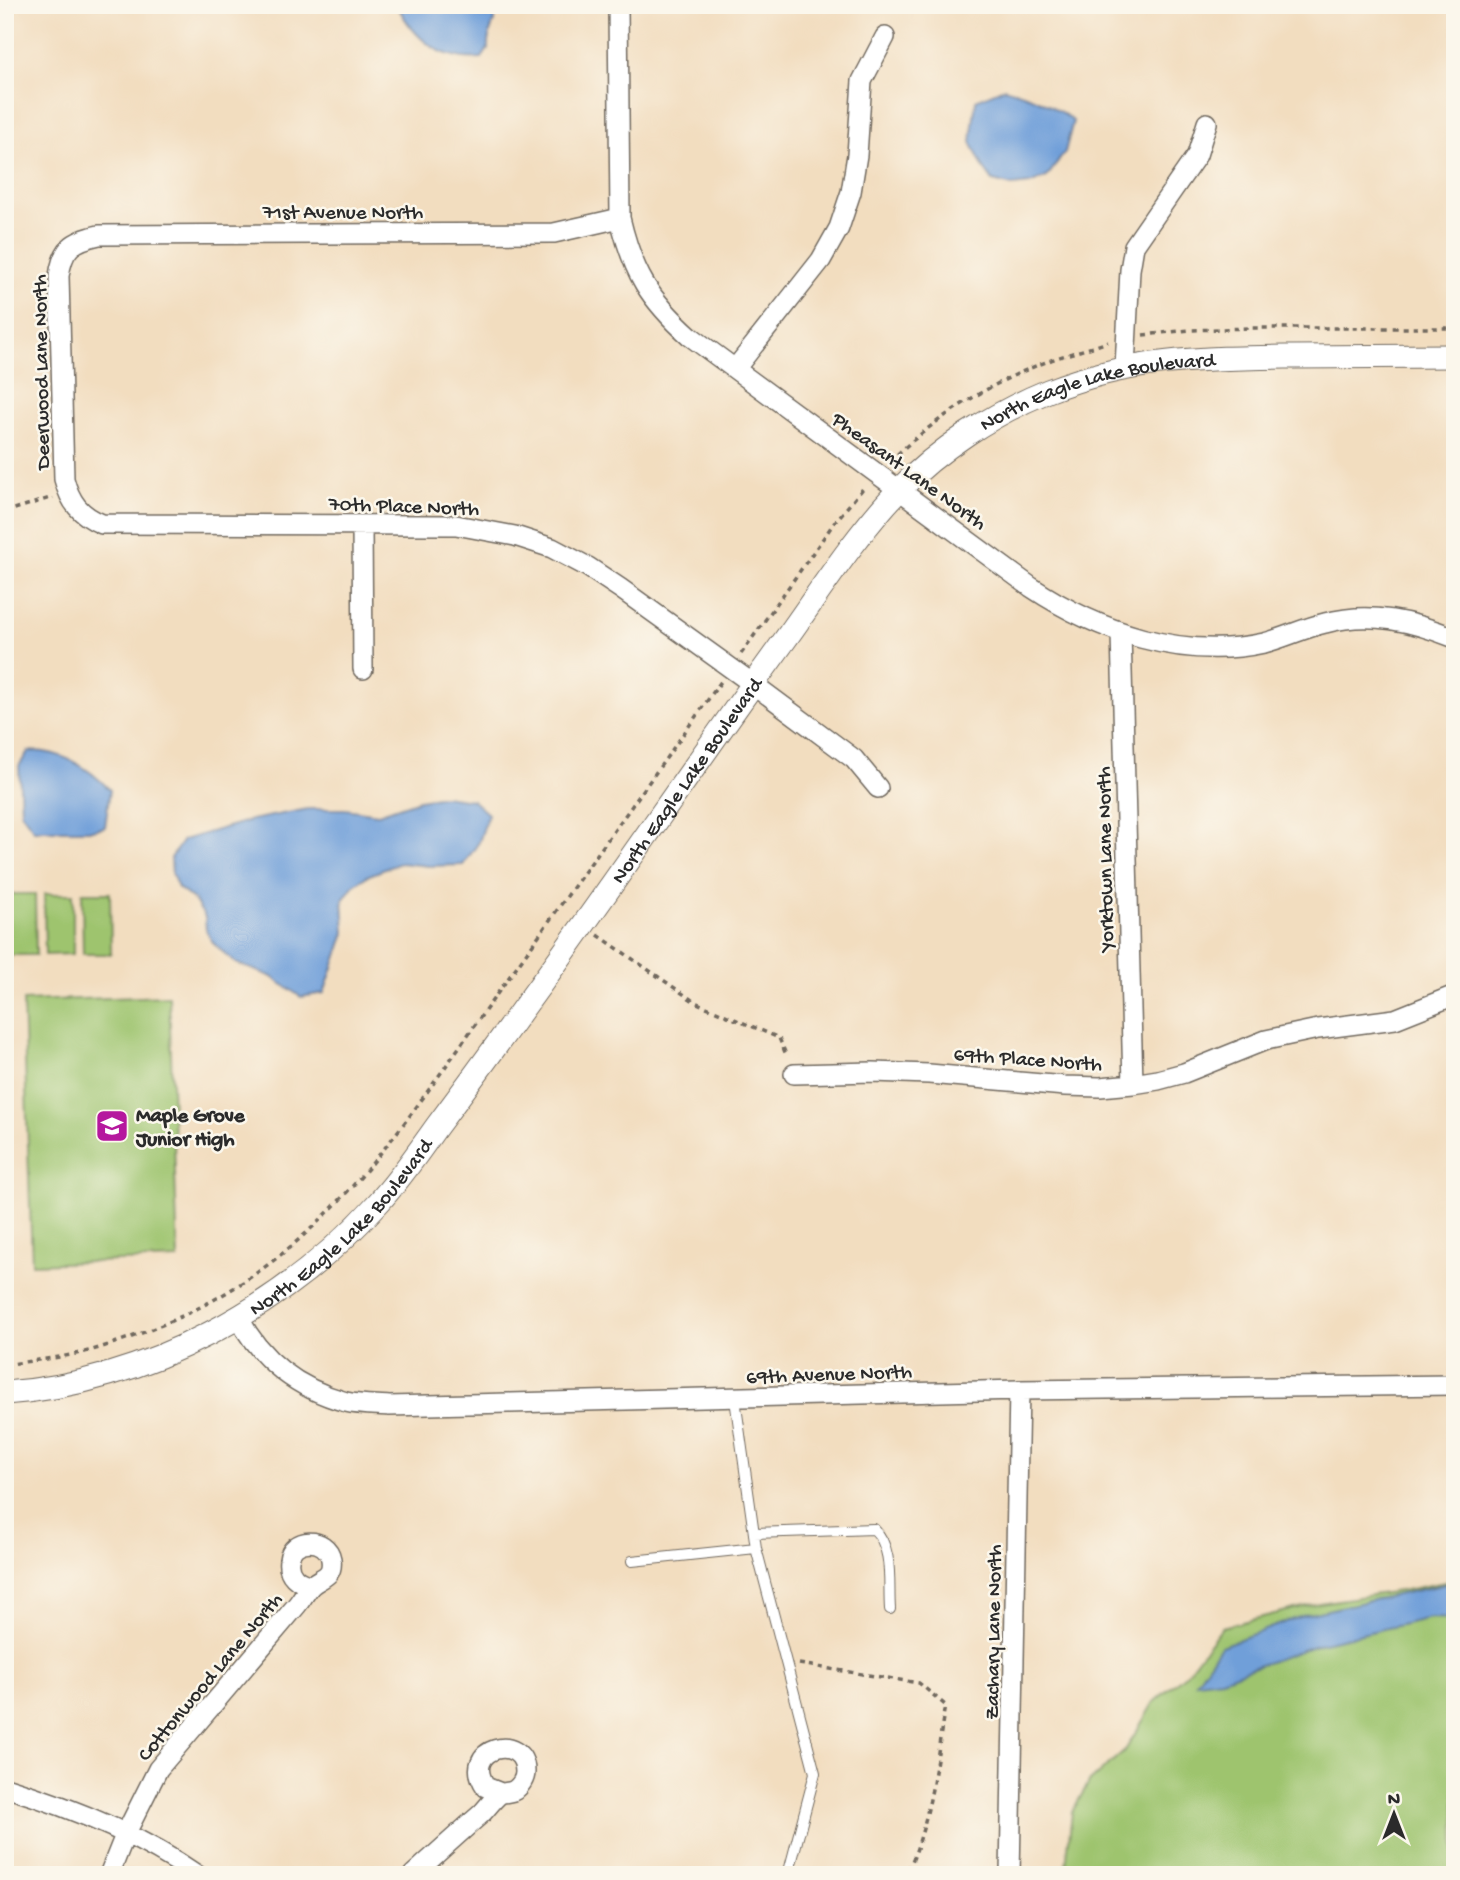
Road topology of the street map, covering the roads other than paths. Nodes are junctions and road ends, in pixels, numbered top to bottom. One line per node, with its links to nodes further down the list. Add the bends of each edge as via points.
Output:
1 (618, 5): 4 (street, Pheasant Lane North)
2 (885, 37): 8 (street, via 862,81 858,155 839,228 821,260)
3 (1207, 123): 7 (street, via 1197,155 1134,246)
4 (620, 218): 5 (street, 71st Avenue North, via 554,233 99,235); 8 (street, Pheasant Lane North, via 641,280 663,312)
5 (68, 248): 10 (street, Deerwood Lane North, via 59,276)
6 (1455, 356): 7 (street, North Eagle Lake Boulevard, via 1219,358)
7 (1125, 368): 9 (street, North Eagle Lake Boulevard, via 1047,392 995,417 955,443)
8 (735, 369): 9 (street, Pheasant Lane North)
9 (898, 491): 12 (street, Pheasant Lane North, via 1051,600); 15 (street, North Eagle Lake Boulevard)
10 (68, 495): 11 (street, 70th Place North, via 77,509 102,524)
11 (362, 525): 14 (street); 15 (street, 70th Place North, via 475,527 552,548 610,582)
12 (1121, 633): 13 (street, Pheasant Lane North, via 1218,647 1262,643 1352,618 1384,618); 19 (street, Yorktown Lane North)
13 (1455, 638)
14 (363, 669)
15 (753, 684): 16 (street, 70th Place North, via 854,759); 20 (street, North Eagle Lake Boulevard, via 584,926 380,1201 318,1260)
16 (878, 788)
17 (1455, 995): 19 (street, 69th Place North, via 1395,1019 1266,1040 1184,1073)
18 (794, 1074): 19 (street, 69th Place North, via 929,1074 1077,1087)
19 (1133, 1084)
20 (239, 1318): 23 (street, North Eagle Lake Boulevard, via 132,1366 75,1383); 24 (street, 69th Avenue North, via 262,1352 284,1373 312,1390 348,1402 389,1406)
21 (1455, 1385): 22 (street, 69th Avenue North)
22 (1019, 1390): 24 (street, 69th Avenue North); 37 (street, Zachary Lane North)
23 (5, 1393)
24 (735, 1399): 25 (lane)
25 (754, 1533): 26 (lane); 29 (lane, via 874,1529 887,1548)
26 (756, 1548): 27 (lane); 36 (lane, via 815,1773)
27 (632, 1561)
28 (312, 1585): 32 (street, Cottonwood Lane North, via 158,1769)
29 (890, 1609)
30 (5, 1787): 32 (street)
31 (500, 1793): 35 (street)
32 (125, 1835): 33 (street, Cottonwood Lane North); 34 (street)
33 (109, 1875)
34 (197, 1875)
35 (413, 1875)
36 (788, 1875)
37 (1010, 1875)

